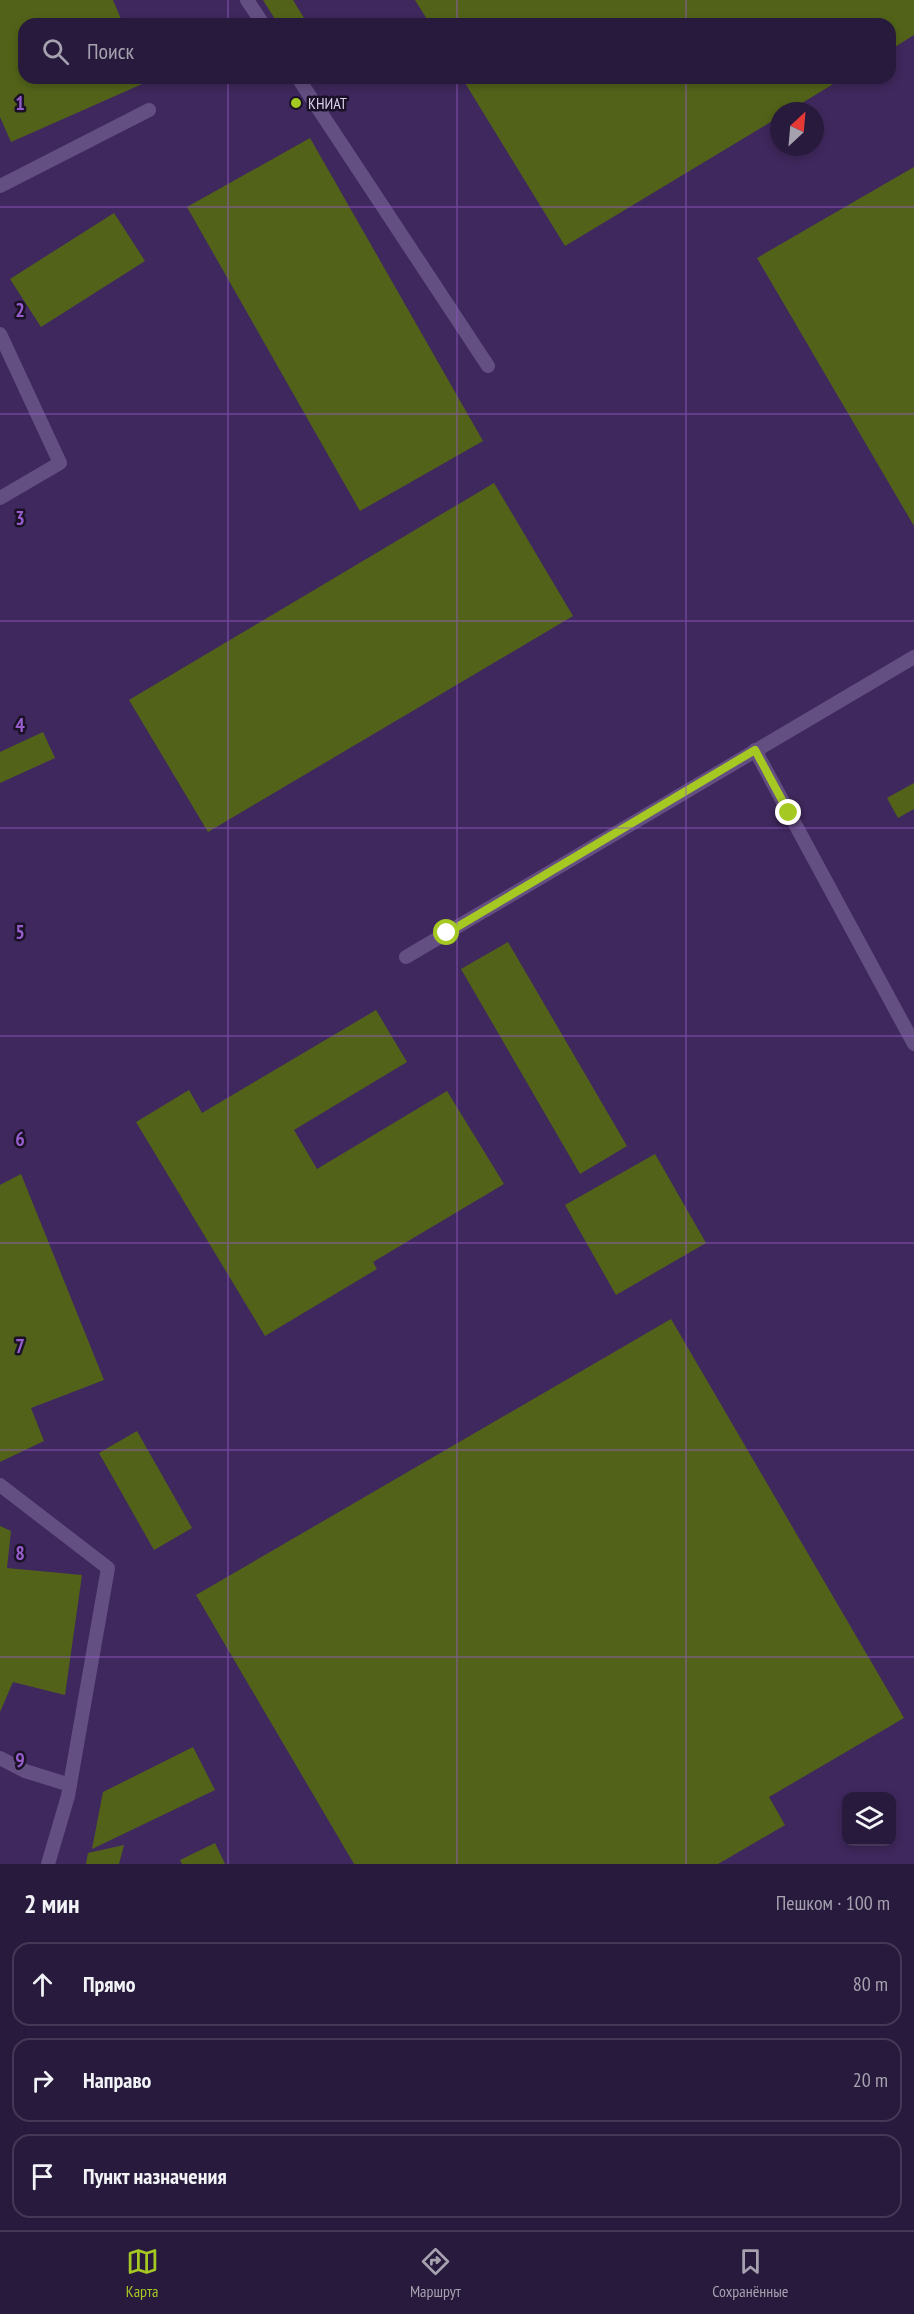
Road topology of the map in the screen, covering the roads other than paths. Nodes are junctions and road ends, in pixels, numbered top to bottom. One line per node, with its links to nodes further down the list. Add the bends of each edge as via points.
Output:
1 (247, 0): 2 (lane)
2 (259, 18)
3 (302, 84): 7 (lane)
4 (149, 110): 5 (lane)
5 (0, 186)
6 (0, 334): 8 (lane, via 60,463)
7 (488, 366)
8 (0, 498)
9 (914, 657): 10 (lane)
10 (755, 750): 11 (lane); 12 (lane)
11 (406, 957)
12 (914, 1044)
13 (0, 1485): 15 (lane, via 108,1568)
14 (0, 1758): 15 (lane, via 25,1771)
15 (70, 1785): 16 (lane)
16 (48, 1864)

